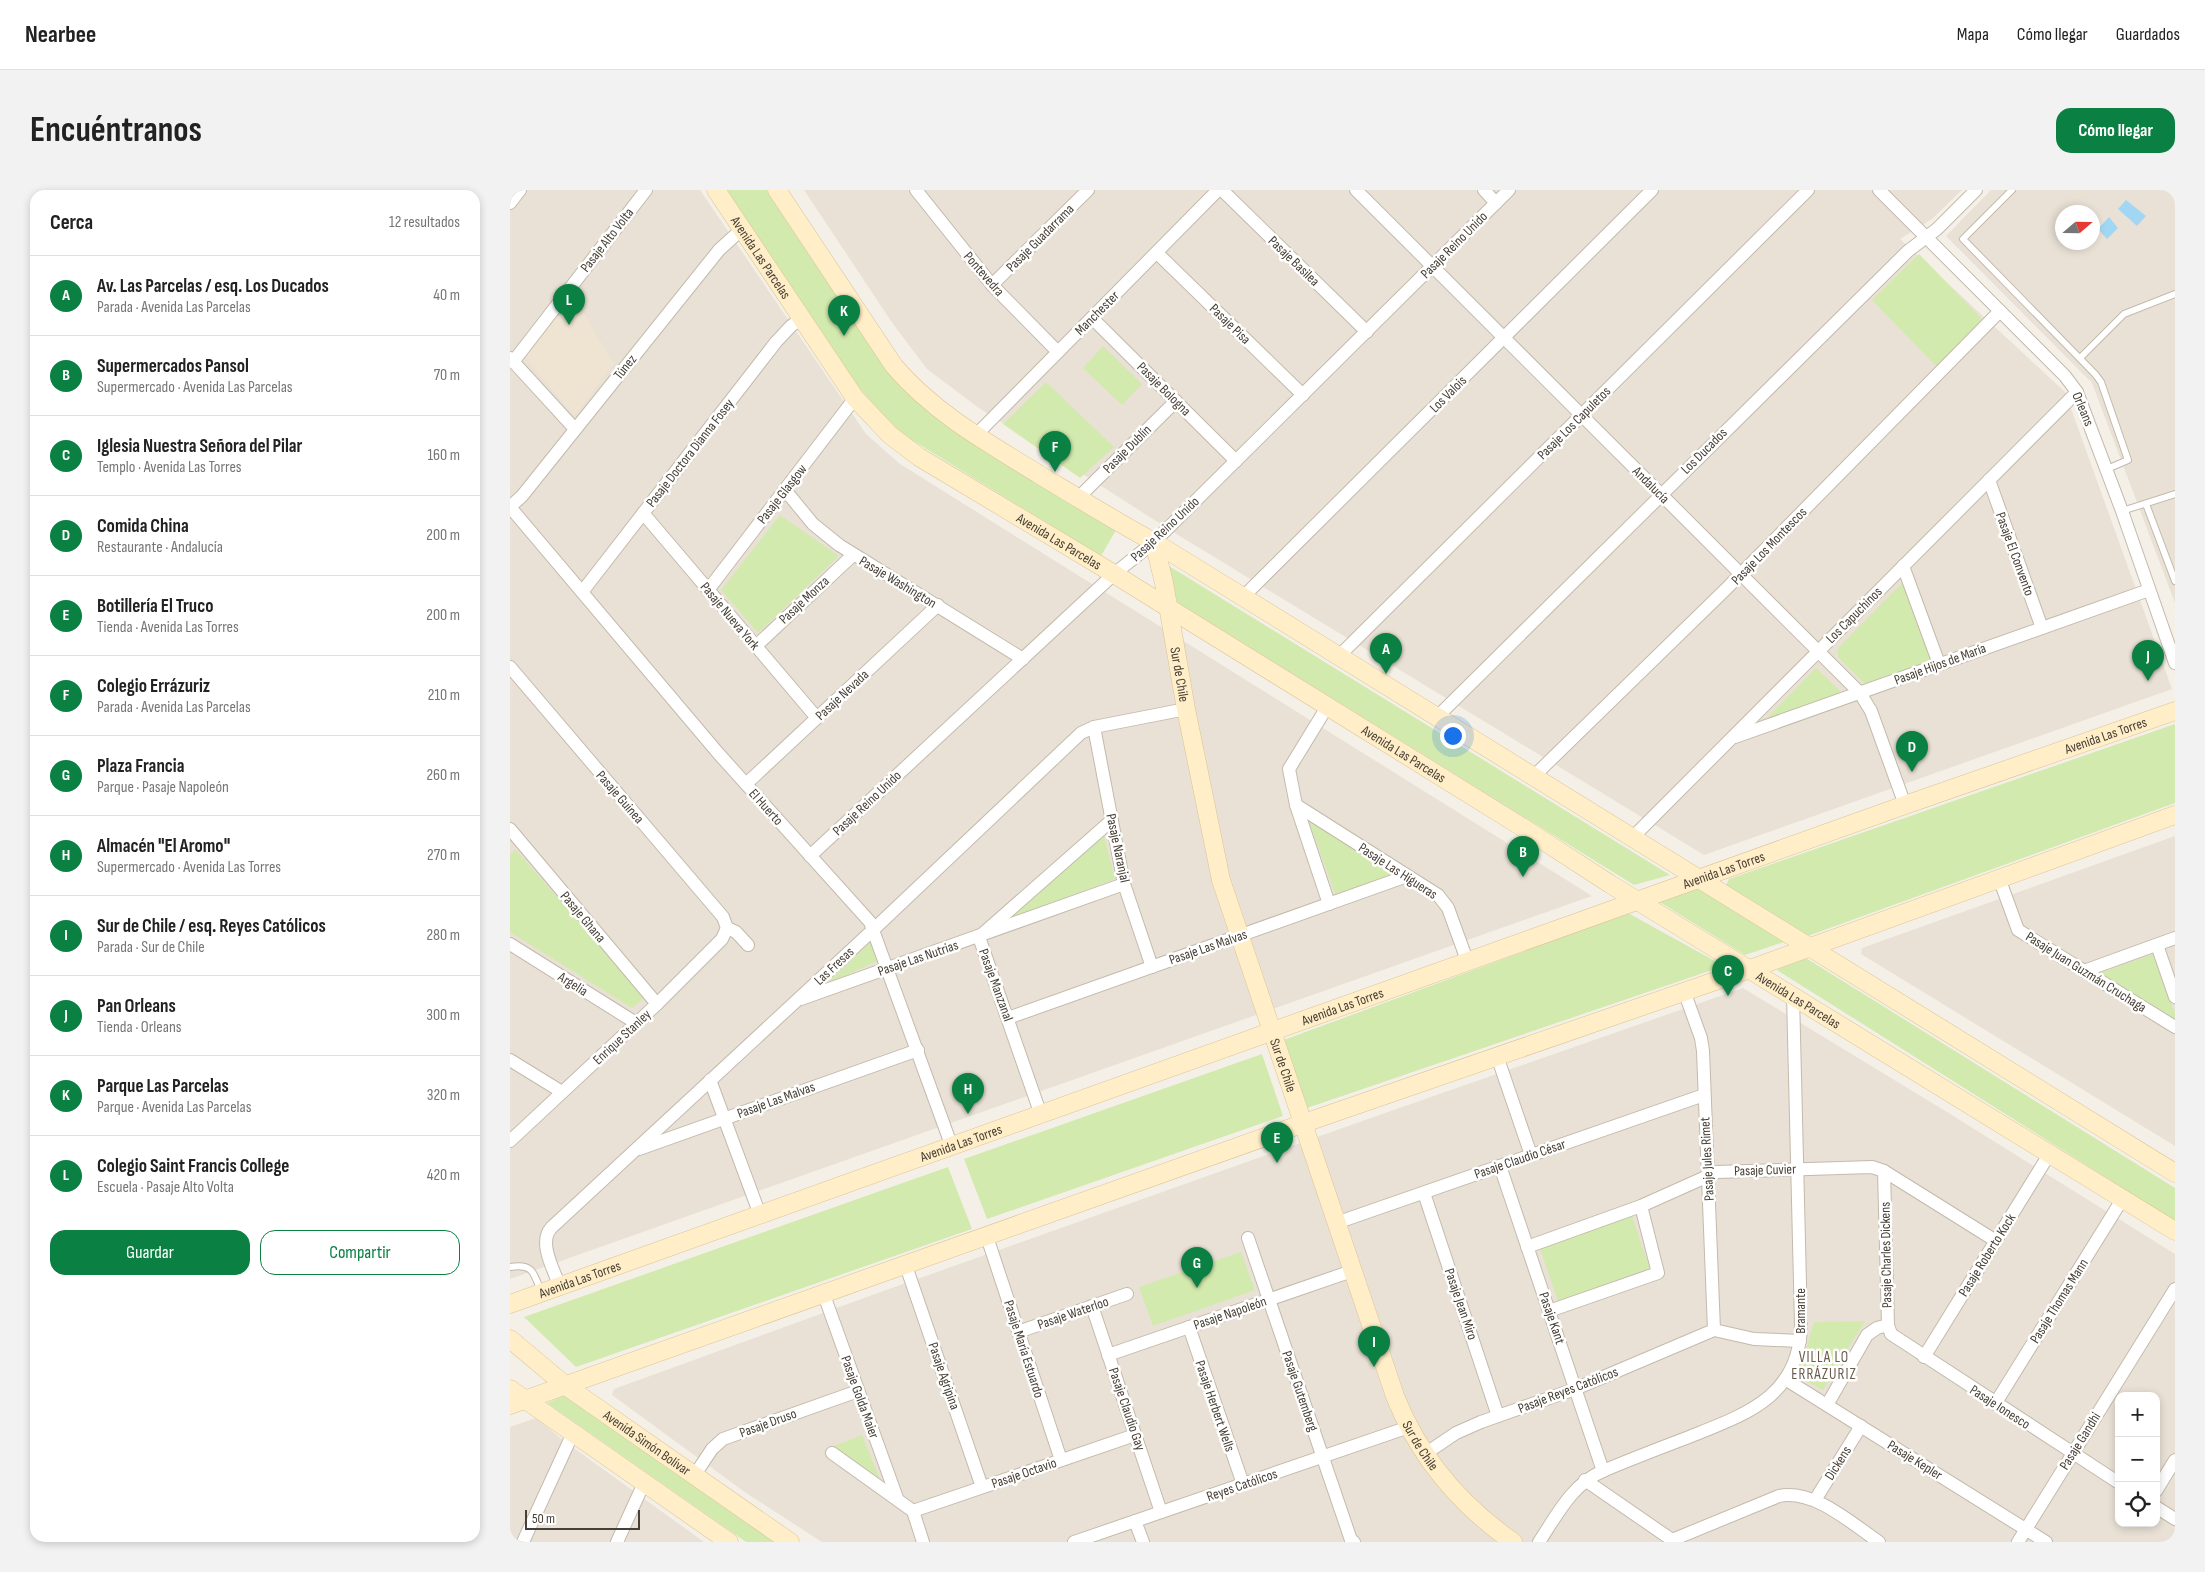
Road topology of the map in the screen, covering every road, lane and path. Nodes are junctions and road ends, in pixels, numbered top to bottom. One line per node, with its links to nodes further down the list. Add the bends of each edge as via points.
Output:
1 (520, 190): 16 (street)
2 (646, 190): 31 (street, Pasaje Alto Volta)
3 (716, 190): 18 (street, Avenida Las Parcelas)
4 (777, 190): 38 (street, via 894,366 911,386)
5 (916, 190): 22 (street, Pontevedra)
6 (1088, 190): 22 (street, Pasaje Guadarrama)
7 (1220, 190): 20 (street, Manchester); 27 (street, Pasaje Basilea)
8 (1356, 190): 21 (street, Andalucía)
9 (1484, 190): 17 (street)
10 (1509, 190): 17 (street, Pasaje Reino Unido)
11 (1652, 190): 28 (street, Los Valois)
12 (1808, 190): 36 (street, Pasaje Los Capuletos)
13 (1879, 190): 19 (street, Orleans)
14 (1976, 190): 19 (street, Los Ducados)
15 (2012, 190): 30 (lane, via 1963,239)
16 (510, 203)
17 (1496, 203): 21 (street, Pasaje Reino Unido)
18 (742, 229): 25 (street, Avenida Las Parcelas); 37 (street, Túnez, via 718,250)
19 (1926, 237): 24 (street, Orleans); 43 (street, Los Ducados)
20 (1156, 253): 26 (street, Manchester); 33 (street, Pasaje Pisa)
21 (1433, 266): 27 (street, Pasaje Reino Unido); 28 (street, Andalucía)
22 (992, 285): 29 (street, Pontevedra)
23 (2175, 294): 30 (lane, via 2124,314)
24 (2000, 311): 32 (street, Orleans); 54 (street, Pasaje Los Montescos)
25 (802, 318): 34 (street, Avenida Las Parcelas); 49 (street, Pasaje Doctora Dianna Fosey, via 776,342)
26 (1092, 318): 29 (street, Manchester); 35 (street, Pasaje Bologna)
27 (1367, 332): 33 (street, Pasaje Reino Unido)
28 (1504, 338): 36 (street, Andalucía); 59 (street, Los Valois)
29 (1058, 352): 38 (street, Manchester)
30 (2080, 358): 40 (lane, via 2100,382 2128,460)
31 (512, 360): 37 (street)
32 (2077, 392): 40 (street, Orleans); 41 (street, Los Capuchinos)
33 (1303, 395): 39 (street, Pasaje Reino Unido)
34 (855, 398): 42 (street, Pasaje Glasgow); 53 (street, Avenida Las Parcelas, via 890,435 919,457)
35 (1176, 401): 39 (street, Pasaje Bologna); 45 (street, Pasaje Dublín)
36 (1582, 415): 43 (street, Andalucía); 65 (street, Pasaje Los Capuletos)
37 (575, 429): 47 (street, Túnez)
38 (975, 436): 45 (street)
39 (1236, 461): 50 (street, Pasaje Reino Unido)
40 (2107, 469): 48 (street, Orleans)
41 (1989, 480): 52 (street, Los Capuchinos); 62 (street, Pasaje El Convento)
42 (785, 490): 51 (street, Pasaje Washington, via 813,524); 56 (street, Pasaje Glasgow)
43 (1660, 494): 54 (street, Andalucía); 74 (street, Los Ducados)
44 (2175, 494): 46 (lane)
45 (1078, 498): 50 (street)
46 (2146, 504): 48 (lane); 55 (lane)
47 (510, 507): 58 (street, El Huerto)
48 (2122, 512): 57 (street, Orleans)
49 (643, 513): 56 (street, Pasaje Nueva York); 58 (street, Pasaje Doctora Dianna Fosey)
50 (1154, 542): 53 (street, Pasaje Reino Unido); 59 (street); 61 (street, Sur de Chile)
51 (852, 554): 60 (street, Pasaje Washington); 63 (street, Pasaje Monza)
52 (1904, 566): 64 (street, Los Capuchinos); 68 (street)
53 (1114, 574): 61 (street, Avenida Las Parcelas); 66 (street, Pasaje Reino Unido)
54 (1740, 575): 64 (street, Andalucía); 78 (street, Pasaje Los Montescos)
55 (2175, 581)
56 (708, 590): 63 (street, Pasaje Nueva York)
57 (2149, 590): 62 (street, Pasaje Hijos de María); 67 (street, Orleans)
58 (582, 592): 79 (street, El Huerto)
59 (1243, 597): 65 (street)
60 (938, 605): 66 (street, Pasaje Washington); 75 (street, Pasaje Nevada)
61 (1169, 609): 71 (street, Avenida Las Parcelas); 72 (street, Sur de Chile)
62 (2042, 628): 68 (street, Pasaje Hijos de María)
63 (756, 646): 75 (street, Pasaje Nueva York)
64 (1817, 652): 70 (street, Andalucía); 77 (street, Los Capuchinos)
65 (1339, 656): 74 (street)
66 (1024, 659): 86 (street, Pasaje Reino Unido)
67 (2175, 663)
68 (1939, 664): 70 (street, Pasaje Hijos de María)
69 (511, 672): 93 (street, Pasaje Guinea, via 723,917)
70 (1860, 692): 77 (street, Pasaje Hijos de María); 81 (street, Andalucía, via 1872,710)
71 (1327, 707): 80 (street, via 1288,770); 91 (street, Avenida Las Parcelas)
72 (1186, 709): 76 (street, Las Fresas); 95 (street, Sur de Chile, via 1215,855)
73 (2175, 711): 81 (street, Avenida Las Torres)
74 (1437, 717): 78 (street)
75 (816, 718): 79 (street, Pasaje Nevada)
76 (1094, 728): 83 (street, Pasaje Naranjal); 94 (street, Las Fresas, via 1081,733)
77 (1730, 739): 85 (street, Los Capuchinos)
78 (1534, 777): 85 (street)
79 (746, 784): 86 (street, El Huerto)
80 (1296, 805): 87 (street, Pasaje Las Higueras); 92 (street)
81 (1905, 805): 89 (street, Avenida Las Torres)
82 (2175, 815): 88 (street)
83 (1112, 820): 90 (street, Pasaje Naranjal); 96 (street, Pasaje Manzanal)
84 (511, 834): 111 (street, Pasaje Ghana)
85 (1632, 838): 89 (street)
86 (810, 856): 94 (street, El Huerto)
87 (1408, 876): 92 (street, Pasaje Las Malvas); 102 (street, Pasaje Las Higueras, via 1443,901)
88 (1999, 878): 101 (street); 106 (street, Pasaje Juan Guzmán Cruchaga, via 2018,930)
89 (1700, 879): 91 (street, Avenida Las Torres); 101 (street)
90 (1124, 884): 96 (street, Pasaje Las Nutrias); 103 (street, Pasaje Naranjal)
91 (1638, 901): 102 (street, Avenida Las Torres); 105 (street, Avenida Las Parcelas)
92 (1329, 904): 95 (street, Pasaje Las Malvas)
93 (727, 928): 99 (street); 111 (street, Enrique Stanley, via 722,939)
94 (874, 929): 104 (street, El Huerto); 110 (street, Las Fresas)
95 (1239, 936): 103 (street, Pasaje Las Malvas); 115 (street, Sur de Chile)
96 (978, 937): 104 (street, Pasaje Las Nutrias); 112 (street, Pasaje Manzanal)
97 (2175, 938): 100 (street)
98 (510, 944): 113 (street, Argelia)
99 (748, 944)
100 (2157, 945): 106 (street); 109 (street)
101 (1808, 946): 105 (street); 133 (street)
102 (1468, 963): 115 (street, Avenida Las Torres)
103 (1152, 967): 112 (street, Pasaje Las Malvas)
104 (888, 968): 110 (street, Pasaje Las Nutrias); 116 (street, El Huerto)
105 (1750, 968): 107 (street); 108 (street, Avenida Las Parcelas)
106 (2084, 971): 114 (street, Pasaje Juan Guzmán Cruchaga)
107 (1684, 991): 117 (street); 121 (street, Pasaje Jules Rimet, via 1701,1038)
108 (1793, 995): 128 (street, Avenida Las Parcelas); 131 (street, Bramante)
109 (2175, 997)
110 (796, 1000): 119 (street, Las Fresas)
111 (657, 1004): 113 (street, Enrique Stanley)
112 (1008, 1018): 122 (street, Pasaje Manzanal)
113 (636, 1023): 120 (street, Enrique Stanley)
114 (2175, 1027)
115 (1271, 1033): 122 (street, Avenida Las Torres); 124 (street, Sur de Chile)
116 (918, 1050): 123 (street, Pasaje Las Malvas); 126 (street, El Huerto)
117 (1497, 1056): 124 (street); 129 (street)
118 (510, 1060): 120 (street)
119 (710, 1080): 123 (street); 127 (street, Las Fresas)
120 (562, 1092): 125 (street, Enrique Stanley)
121 (1704, 1095): 129 (street, Pasaje Claudio César); 134 (street, Pasaje Jules Rimet)
122 (1041, 1115): 126 (street, Avenida Las Torres)
123 (723, 1119): 127 (street, Pasaje Las Malvas); 138 (street)
124 (1302, 1124): 139 (street, Sur de Chile); 141 (street)
125 (510, 1141)
126 (952, 1147): 138 (street, Avenida Las Torres)
127 (634, 1150): 148 (street, Las Fresas, via 548,1231 546,1244)
128 (2050, 1153): 136 (street, Avenida Las Parcelas); 143 (street, Pasaje Roberto Kock)
129 (1531, 1155): 130 (street, Pasaje Claudio César)
130 (1500, 1166): 135 (street, Pasaje Claudio César); 144 (street, Pasaje Kant)
131 (1797, 1169): 132 (street, Pasaje Cuvier, via 1872,1167); 134 (street, Pasaje Cuvier, via 1717,1172); 162 (street, Bramante)
132 (1884, 1171): 143 (street, Pasaje Cuvier); 157 (street, Pasaje Charles Dickens)
133 (2175, 1174)
134 (1708, 1178): 137 (street, Pasaje Cuvier); 159 (street, Pasaje Jules Rimet)
135 (1424, 1193): 139 (street, Pasaje Claudio César); 173 (street, Pasaje Jean Miro)
136 (2123, 1198): 140 (street, Avenida Las Parcelas); 171 (street, Pasaje Thomas Mann)
137 (1640, 1206): 144 (street, Pasaje Cuvier); 156 (street, via 1658,1273)
138 (760, 1216): 148 (street, Avenida Las Torres)
139 (1336, 1224): 147 (street, Sur de Chile)
140 (2175, 1231)
141 (987, 1237): 145 (street); 160 (street, Pasaje María Estuardo)
142 (1248, 1238): 153 (street, Pasaje Gutemberg)
143 (1996, 1240): 164 (street, Pasaje Roberto Kock)
144 (1527, 1247): 156 (street, Pasaje Kant)
145 (906, 1266): 152 (street); 191 (street, Pasaje Agripina)
146 (510, 1267): 150 (lane, via 528,1267 534,1273)
147 (1352, 1271): 153 (street, Pasaje Napoleón); 175 (street, Sur de Chile)
148 (560, 1286): 150 (street, Avenida Las Torres)
149 (2175, 1289): 180 (street, Pasaje Gandhi)
150 (541, 1293): 154 (street, Avenida Las Torres)
151 (1127, 1294): 155 (street, Pasaje Waterloo)
152 (824, 1295): 166 (street); 169 (street, Pasaje Golda Maier)
153 (1269, 1299): 158 (street, Pasaje Napoleón); 181 (street, Pasaje Gutemberg)
154 (510, 1304)
155 (1092, 1306): 160 (street, Pasaje Waterloo); 163 (street, Pasaje Claudio Gay)
156 (1549, 1311): 167 (street, Pasaje Kant)
157 (1888, 1325): 164 (street, Pasaje Ionesco, via 1894,1338); 172 (street, Pasaje Charles Dickens, via 1867,1335)
158 (1188, 1327): 163 (street, Pasaje Napoleón); 189 (street, Pasaje Herbert Wells)
159 (1714, 1330): 162 (street, via 1754,1339); 167 (street, Pasaje Reyes Católicos)
160 (1018, 1332): 182 (street, Pasaje María Estuardo)
161 (510, 1338): 166 (street, Avenida Simón Bolívar)
162 (1800, 1341): 165 (street, Bramante)
163 (1108, 1355): 177 (street, Pasaje Claudio Gay)
164 (1924, 1357): 171 (street, Pasaje Ionesco)
165 (1785, 1379): 172 (street, Pasaje Kepler); 184 (street, Bramante, via 1753,1410)
166 (566, 1386): 170 (street); 185 (street, Avenida Simón Bolívar)
167 (1575, 1388): 173 (street, Pasaje Reyes Católicos); 184 (street, Pasaje Kant)
168 (510, 1389): 170 (street)
169 (858, 1391): 185 (street, Pasaje Druso, via 723,1439); 192 (street, Pasaje Golda Maier)
170 (517, 1402): 176 (street)
171 (1996, 1404): 180 (street, Pasaje Ionesco)
172 (1827, 1405): 174 (street, Pasaje Kepler)
173 (1498, 1416): 179 (street, Pasaje Reyes Católicos, via 1456,1433)
174 (1860, 1426): 193 (street, Dickens); 199 (street, Pasaje Kepler)
175 (1409, 1428): 179 (street, Sur de Chile); 181 (street, Reyes Católicos)
176 (573, 1433): 188 (street); 203 (street)
177 (1135, 1435): 182 (street, Pasaje Octavio); 196 (street, Pasaje Claudio Gay)
178 (832, 1453): 192 (street)
179 (1425, 1454): 209 (street, Sur de Chile, via 1457,1495)
180 (2072, 1454): 187 (street, Pasaje Ionesco); 199 (street, Pasaje Gandhi)
181 (1322, 1457): 189 (street, Reyes Católicos); 201 (street, Pasaje Gutemberg)
182 (1061, 1460): 191 (street, Pasaje Octavio)
183 (2175, 1460): 190 (street)
184 (1603, 1471): 186 (street, Bramante)
185 (694, 1476): 205 (street, Avenida Simón Bolívar)
186 (1585, 1480): 202 (street); 210 (street, Bramante, via 1570,1496)
187 (2116, 1482)
188 (644, 1483): 200 (street); 204 (street)
189 (1242, 1484): 196 (street, Reyes Católicos)
190 (2160, 1484)
191 (982, 1487): 195 (street, Pasaje Octavio)
192 (897, 1498): 195 (street)
193 (1815, 1500): 202 (street, via 1801,1495 1779,1496); 211 (street)
194 (2160, 1510): 197 (street)
195 (913, 1511): 206 (street)
196 (1161, 1512): 198 (street, Reyes Católicos)
197 (2175, 1519)
198 (1135, 1521): 207 (street, Reyes Católicos); 208 (street)
199 (2025, 1529): 212 (street, Pasaje Gandhi); 213 (street, Pasaje Kepler)
200 (724, 1540)
201 (1350, 1541)
202 (1674, 1541)
203 (523, 1542)
204 (617, 1542)
205 (790, 1542)
206 (923, 1542)
207 (1074, 1542)
208 (1143, 1542)
209 (1512, 1542)
210 (1539, 1542)
211 (1879, 1542)
212 (2018, 1542)
213 (2046, 1542)

